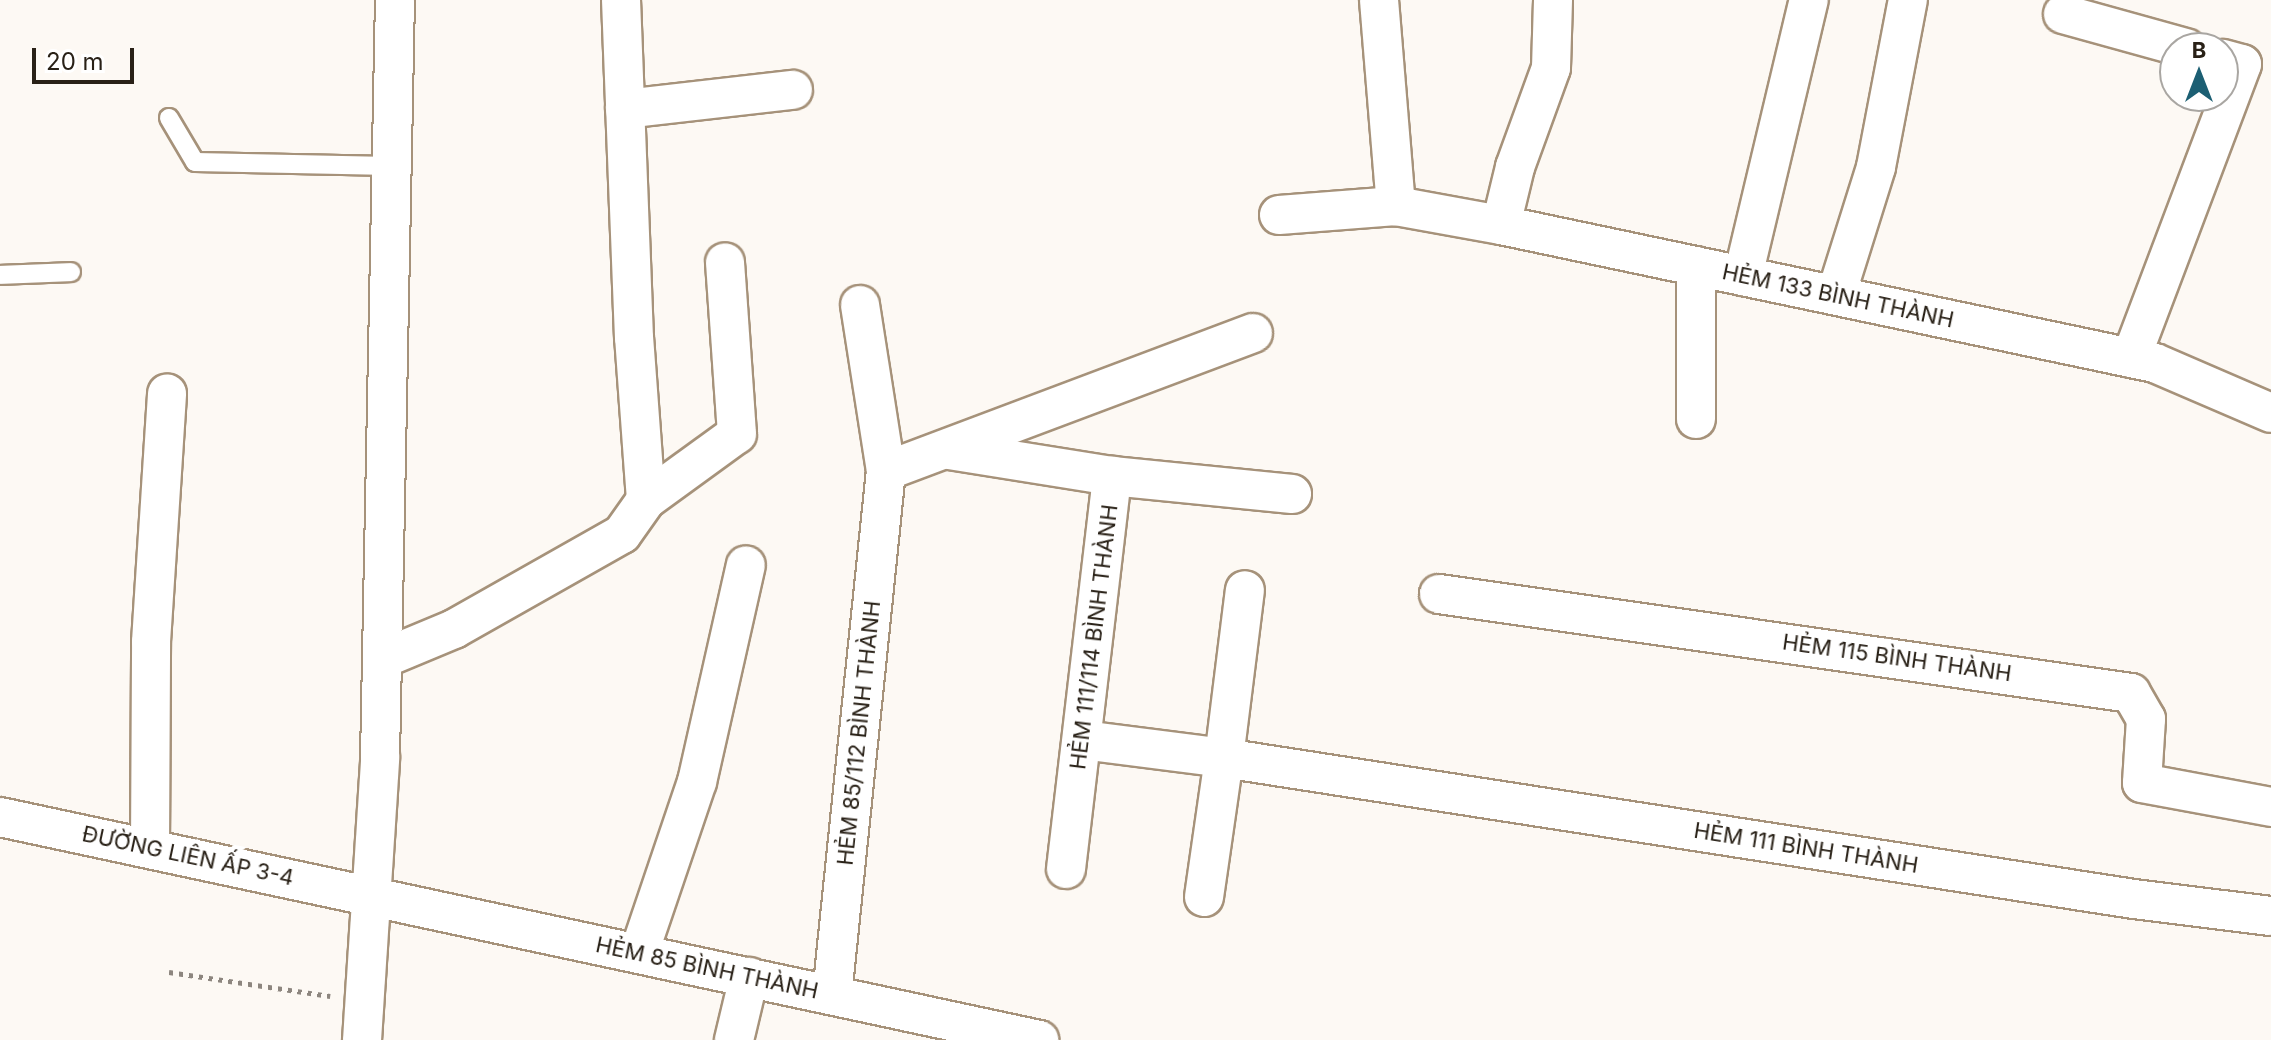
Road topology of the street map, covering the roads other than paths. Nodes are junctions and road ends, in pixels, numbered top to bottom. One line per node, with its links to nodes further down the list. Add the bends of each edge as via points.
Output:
1 (395, 0): 13 (street)
2 (621, 0): 10 (street)
3 (1379, 0): 14 (street)
4 (1553, 0): 16 (street, via 1551,68 1515,167)
5 (1809, 0): 21 (street)
6 (1908, 0): 22 (street, via 1876,167)
7 (2063, 14): 8 (street)
8 (2159, 41)
9 (793, 90): 10 (street)
10 (625, 109): 33 (street)
11 (2224, 112): 25 (street)
12 (169, 118): 13 (lane, via 195,162)
13 (391, 166): 37 (street)
14 (1396, 206): 15 (street, HẺM 133 BÌNH THÀNH); 16 (street, HẺM 133 BÌNH THÀNH)
15 (1279, 215)
16 (1501, 225): 18 (street, HẺM 133 BÌNH THÀNH)
17 (725, 262): 33 (street, via 737,434)
18 (1696, 266): 21 (street, HẺM 133 BÌNH THÀNH); 28 (street)
19 (71, 272): 20 (lane)
20 (0, 275)
21 (1743, 276): 22 (street, HẺM 133 BÌNH THÀNH)
22 (1836, 295): 25 (street, HẺM 133 BÌNH THÀNH)
23 (860, 305): 30 (street, HẺM 85/112 BÌNH THÀNH)
24 (1253, 333): 29 (street)
25 (2131, 358): 27 (street, HẺM 133 BÌNH THÀNH)
26 (167, 394): 42 (street, via 151,642)
27 (2271, 413)
28 (1696, 419)
29 (947, 450): 30 (street); 31 (street, HẺM 111/114 BÌNH THÀNH)
30 (886, 471): 49 (street, HẺM 85/112 BÌNH THÀNH)
31 (1112, 476): 32 (street); 38 (street, HẺM 111/114 BÌNH THÀNH)
32 (1292, 494)
33 (646, 500): 37 (street, via 622,534 454,629)
34 (746, 565): 47 (street, via 697,782)
35 (1245, 590): 39 (street)
36 (1439, 594): 40 (street, HẺM 115 BÌNH THÀNH, via 2131,693 2146,719 2142,783)
37 (382, 659): 44 (street)
38 (1083, 740): 39 (street); 43 (street, HẺM 111/114 BÌNH THÀNH)
39 (1224, 758): 45 (street); 46 (street, HẺM 111 BÌNH THÀNH)
40 (2271, 807)
41 (0, 817): 42 (street, ĐƯỜNG LIÊN ẤP 3-4)
42 (150, 848): 44 (street, ĐƯỜNG LIÊN ẤP 3-4)
43 (1066, 869)
44 (375, 895): 47 (street, HẺM 85 BÌNH THÀNH); 51 (street)
45 (1204, 897)
46 (2271, 916)
47 (639, 953): 48 (street, HẺM 85 BÌNH THÀNH)
48 (749, 977): 49 (street, HẺM 85 BÌNH THÀNH); 52 (street)
49 (832, 995): 50 (street, HẺM 85 BÌNH THÀNH)
50 (903, 1026): 53 (street, HẺM 85 BÌNH THÀNH)
51 (362, 1040)
52 (734, 1040)
53 (1039, 1040)

